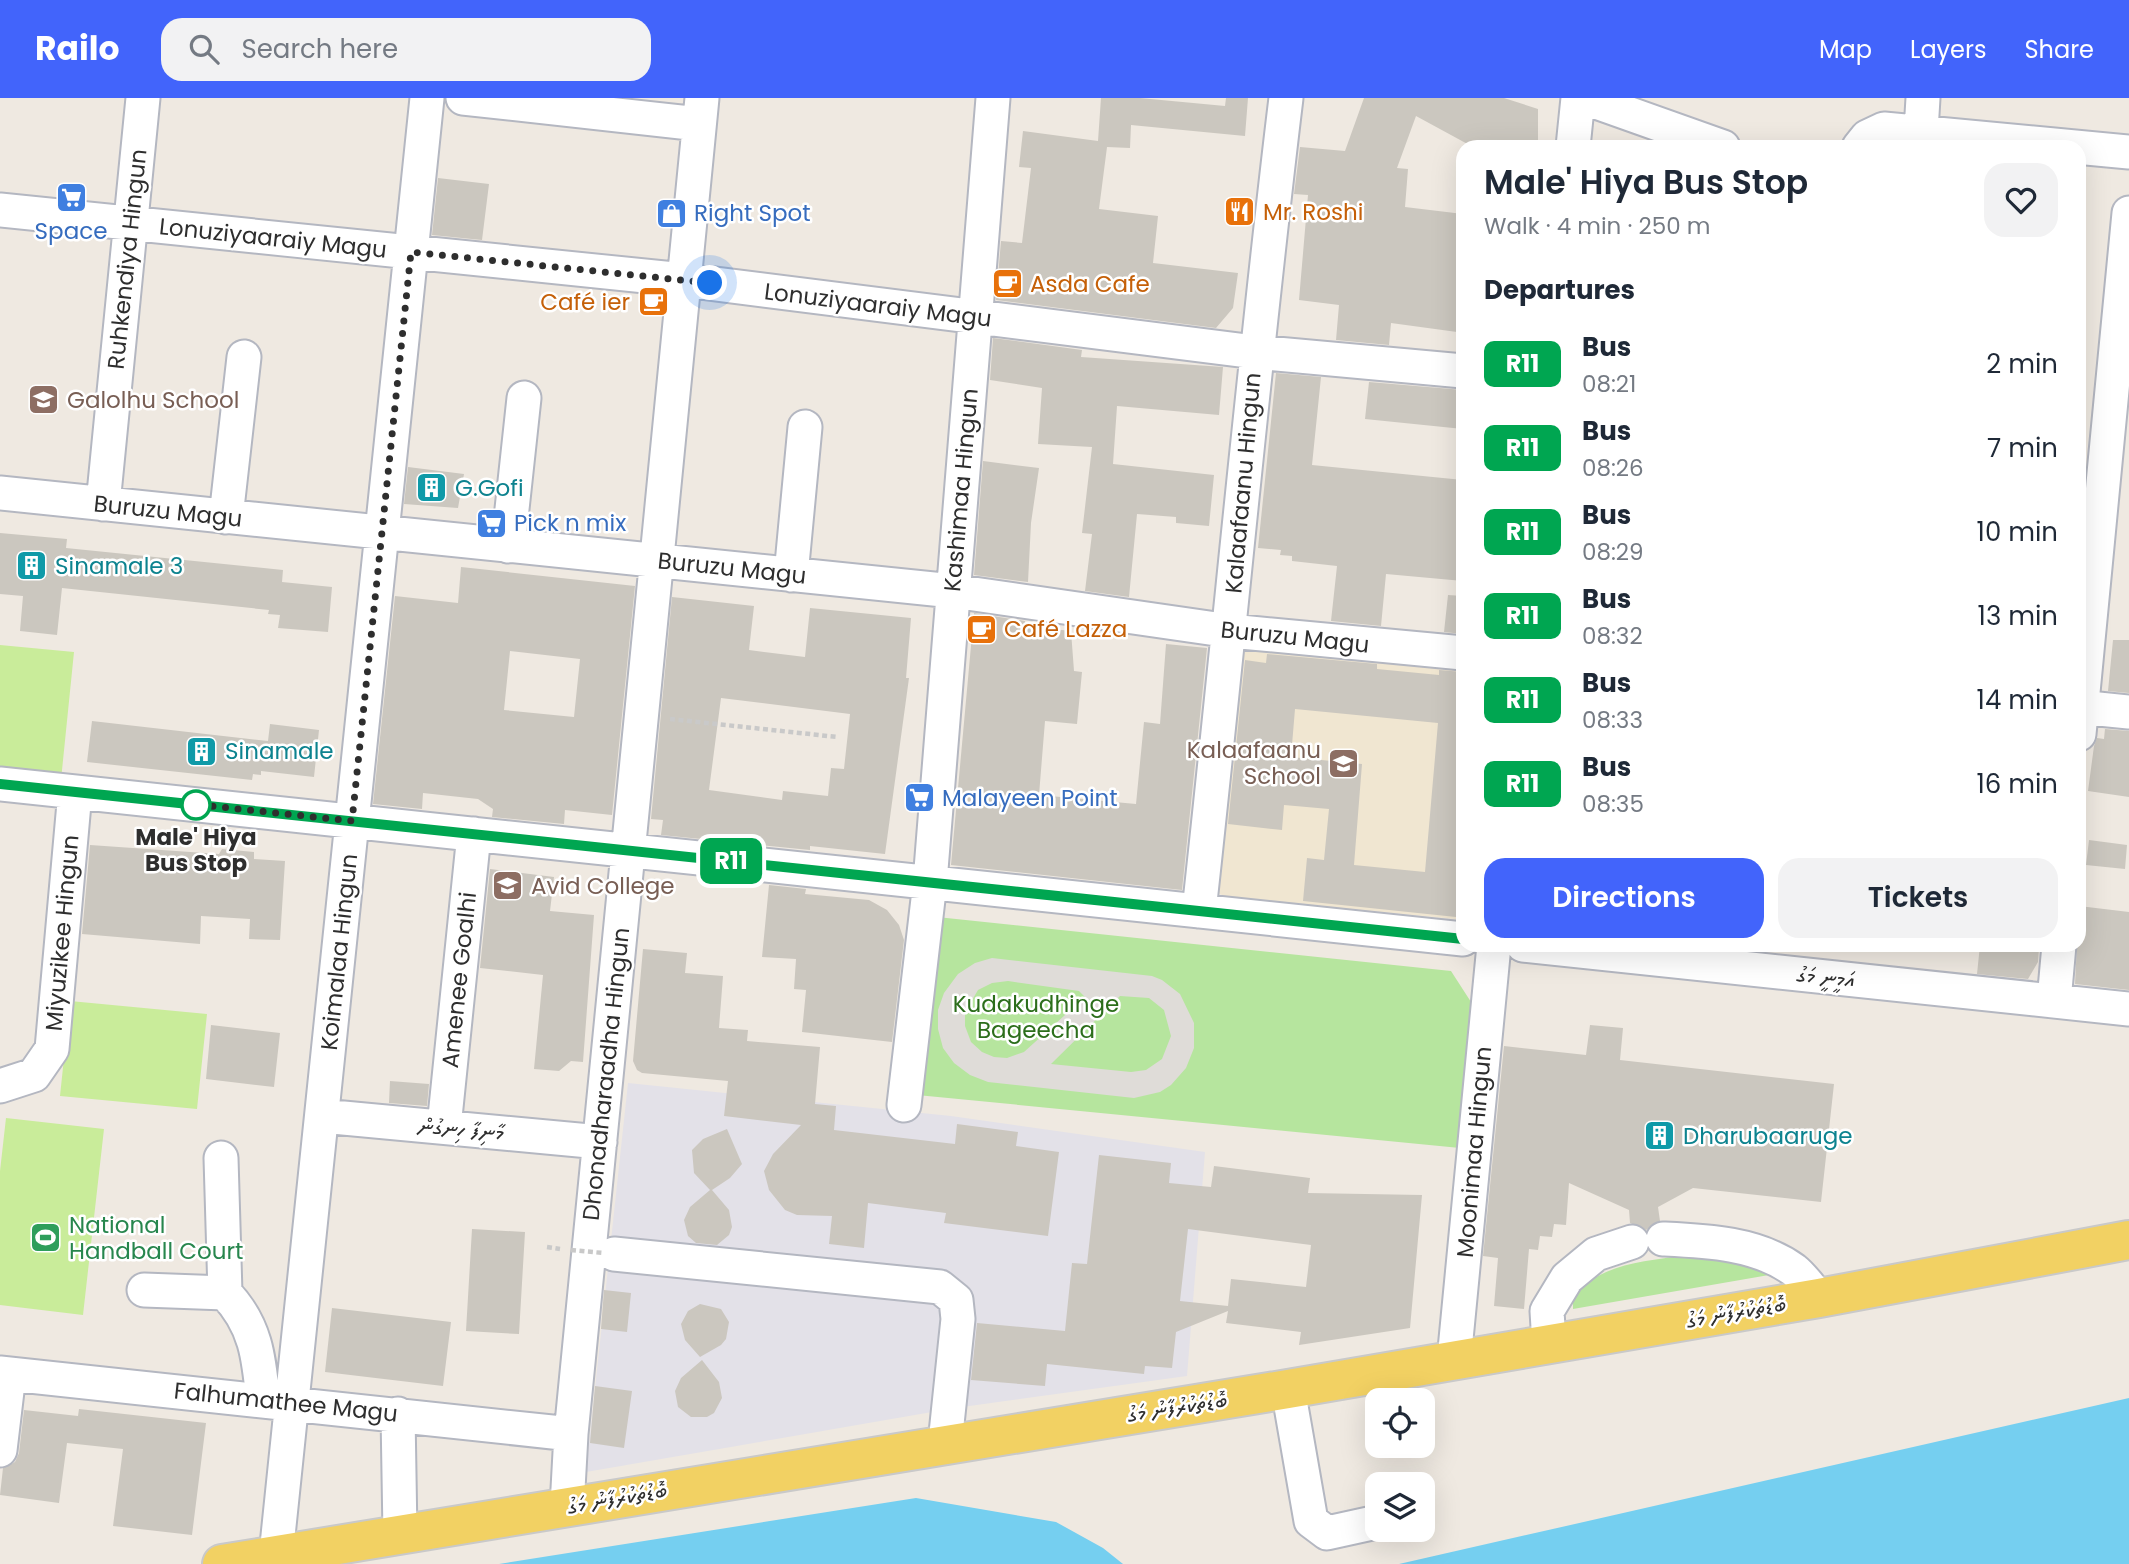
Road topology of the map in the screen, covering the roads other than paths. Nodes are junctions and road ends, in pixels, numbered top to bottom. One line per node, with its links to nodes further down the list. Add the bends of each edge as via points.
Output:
1 (143, 98): 20 (street, Ruhkendiya Hingun)
2 (427, 98): 21 (street, Koimalaa Hingun)
3 (463, 98): 10 (street)
4 (993, 98): 23 (street, Kashimaa Hingun)
5 (1286, 98): 24 (street, Kalaafaanu Hingun)
6 (1578, 98): 12 (street)
7 (1585, 98): 9 (street)
8 (1923, 98): 11 (street)
9 (1646, 108): 13 (street)
10 (701, 111): 22 (street, Dhonadharaadha Hingun)
11 (1921, 131): 14 (street, via 1884,129); 15 (street)
12 (1574, 140)
13 (1709, 140)
14 (1865, 140)
15 (2010, 140)
16 (2086, 148): 17 (street)
17 (2129, 152)
18 (0, 210): 20 (street, Lonuziyaaraiy Magu)
19 (2129, 214): 28 (street)
20 (131, 223): 21 (street, Lonuziyaaraiy Magu); 31 (street, Ruhkendiya Hingun)
21 (411, 252): 22 (street, Lonuziyaaraiy Magu); 33 (street, Koimalaa Hingun)
22 (684, 280): 23 (street, Lonuziyaaraiy Magu); 35 (street, Dhonadharaadha Hingun)
23 (975, 317): 24 (street, Lonuziyaaraiy Magu); 37 (street, Kashimaa Hingun)
24 (1255, 352): 26 (street, Lonuziyaaraiy Magu); 38 (street, Kalaafaanu Hingun)
25 (244, 357): 32 (street)
26 (1456, 370)
27 (524, 398): 34 (street)
28 (2106, 426): 39 (street)
29 (806, 427): 36 (street)
30 (0, 493): 31 (street, Buruzu Magu)
31 (103, 504): 32 (street, Buruzu Magu)
32 (226, 517): 33 (street, Buruzu Magu)
33 (382, 533): 34 (street, Buruzu Magu); 45 (street, Koimalaa Hingun)
34 (508, 546): 35 (street, Buruzu Magu)
35 (656, 561): 36 (street, Buruzu Magu); 47 (street, Dhonadharaadha Hingun)
36 (791, 575): 37 (street, Buruzu Magu)
37 (953, 591): 38 (street, Buruzu Magu); 48 (street, Kashimaa Hingun)
38 (1230, 631): 40 (street, Buruzu Magu); 49 (street, Kalaafaanu Hingun)
39 (2086, 649)
40 (1456, 652)
41 (2129, 712): 42 (street)
42 (2086, 716)
43 (0, 784): 44 (street)
44 (75, 792): 45 (street); 57 (street, Miyuzikee Hingun, via 51,1049 34,1075)
45 (352, 821): 46 (street); 59 (street, Koimalaa Hingun)
46 (474, 834): 47 (street); 60 (street, Amenee Goalhi)
47 (628, 851): 48 (street); 61 (street, Dhonadharaadha Hingun)
48 (930, 882): 49 (street); 58 (street, Kashimaa Hingun)
49 (1199, 911): 50 (street)
50 (1456, 938)
51 (1493, 952): 71 (street, Moonimaa Hingun)
52 (1652, 952): 54 (street, އަމީނީ މަގު)
53 (2058, 952): 55 (street)
54 (1781, 959): 55 (street, އަމީނީ މަގު)
55 (2053, 1002): 56 (street, އަމީނީ މަގު)
56 (2129, 1009)
57 (0, 1086)
58 (904, 1105)
59 (322, 1116): 60 (street, މާނިފާ ހިނގުން); 74 (street, Koimalaa Hingun)
60 (444, 1127): 61 (street, މާނިފާ ހިނގުން)
61 (600, 1142): 76 (street, Dhonadharaadha Hingun)
62 (221, 1158): 68 (street)
63 (2129, 1214): 65 (main road, via 2102,1233)
64 (2129, 1240): 65 (main road, ބޮޑުތަކުރުފާނު މަގު)
65 (2059, 1251): 69 (main road, ބޮޑުތަކުރުފާނު މަގު)
66 (608, 1254): 77 (street, via 940,1287 957,1300 958,1319)
67 (144, 1290): 68 (street)
68 (225, 1293): 74 (street, via 243,1311)
69 (1819, 1298): 70 (main road, ބޮޑުތަކުރުފާނު މަގު); 70 (street, via 1794,1270 1752,1250 1705,1241 1648,1241 1596,1254 1567,1278 1547,1311)
70 (1549, 1344): 71 (main road, ބޮޑުތަކުރުފާނު މަގު)
71 (1454, 1360): 73 (main road, ބޮޑުތަކުރުފާނު މަގު)
72 (4, 1373): 74 (street, Falhumathee Magu); 78 (street)
73 (1288, 1389): 77 (main road, ބޮޑުތަކުރުފާނު މަގު); 80 (street, via 1311,1521 1327,1533)
74 (278, 1401): 75 (street, Falhumathee Magu); 82 (street, Koimalaa Hingun)
75 (398, 1414): 76 (street, Falhumathee Magu); 81 (street)
76 (571, 1434): 79 (street, Dhonadharaadha Hingun)
77 (945, 1443): 79 (main road, ބޮޑުތަކުރުފާނު މަގު)
78 (0, 1450)
79 (567, 1507): 81 (main road, ބޮޑުތަކުރުފާނު މަގު)
80 (1365, 1525)
81 (400, 1534): 82 (main road, ބޮޑުތަކުރުފާނު މަގު)
82 (276, 1555): 83 (main road, ބޮޑުތަކުރުފާނު މަގު)
83 (222, 1564)

